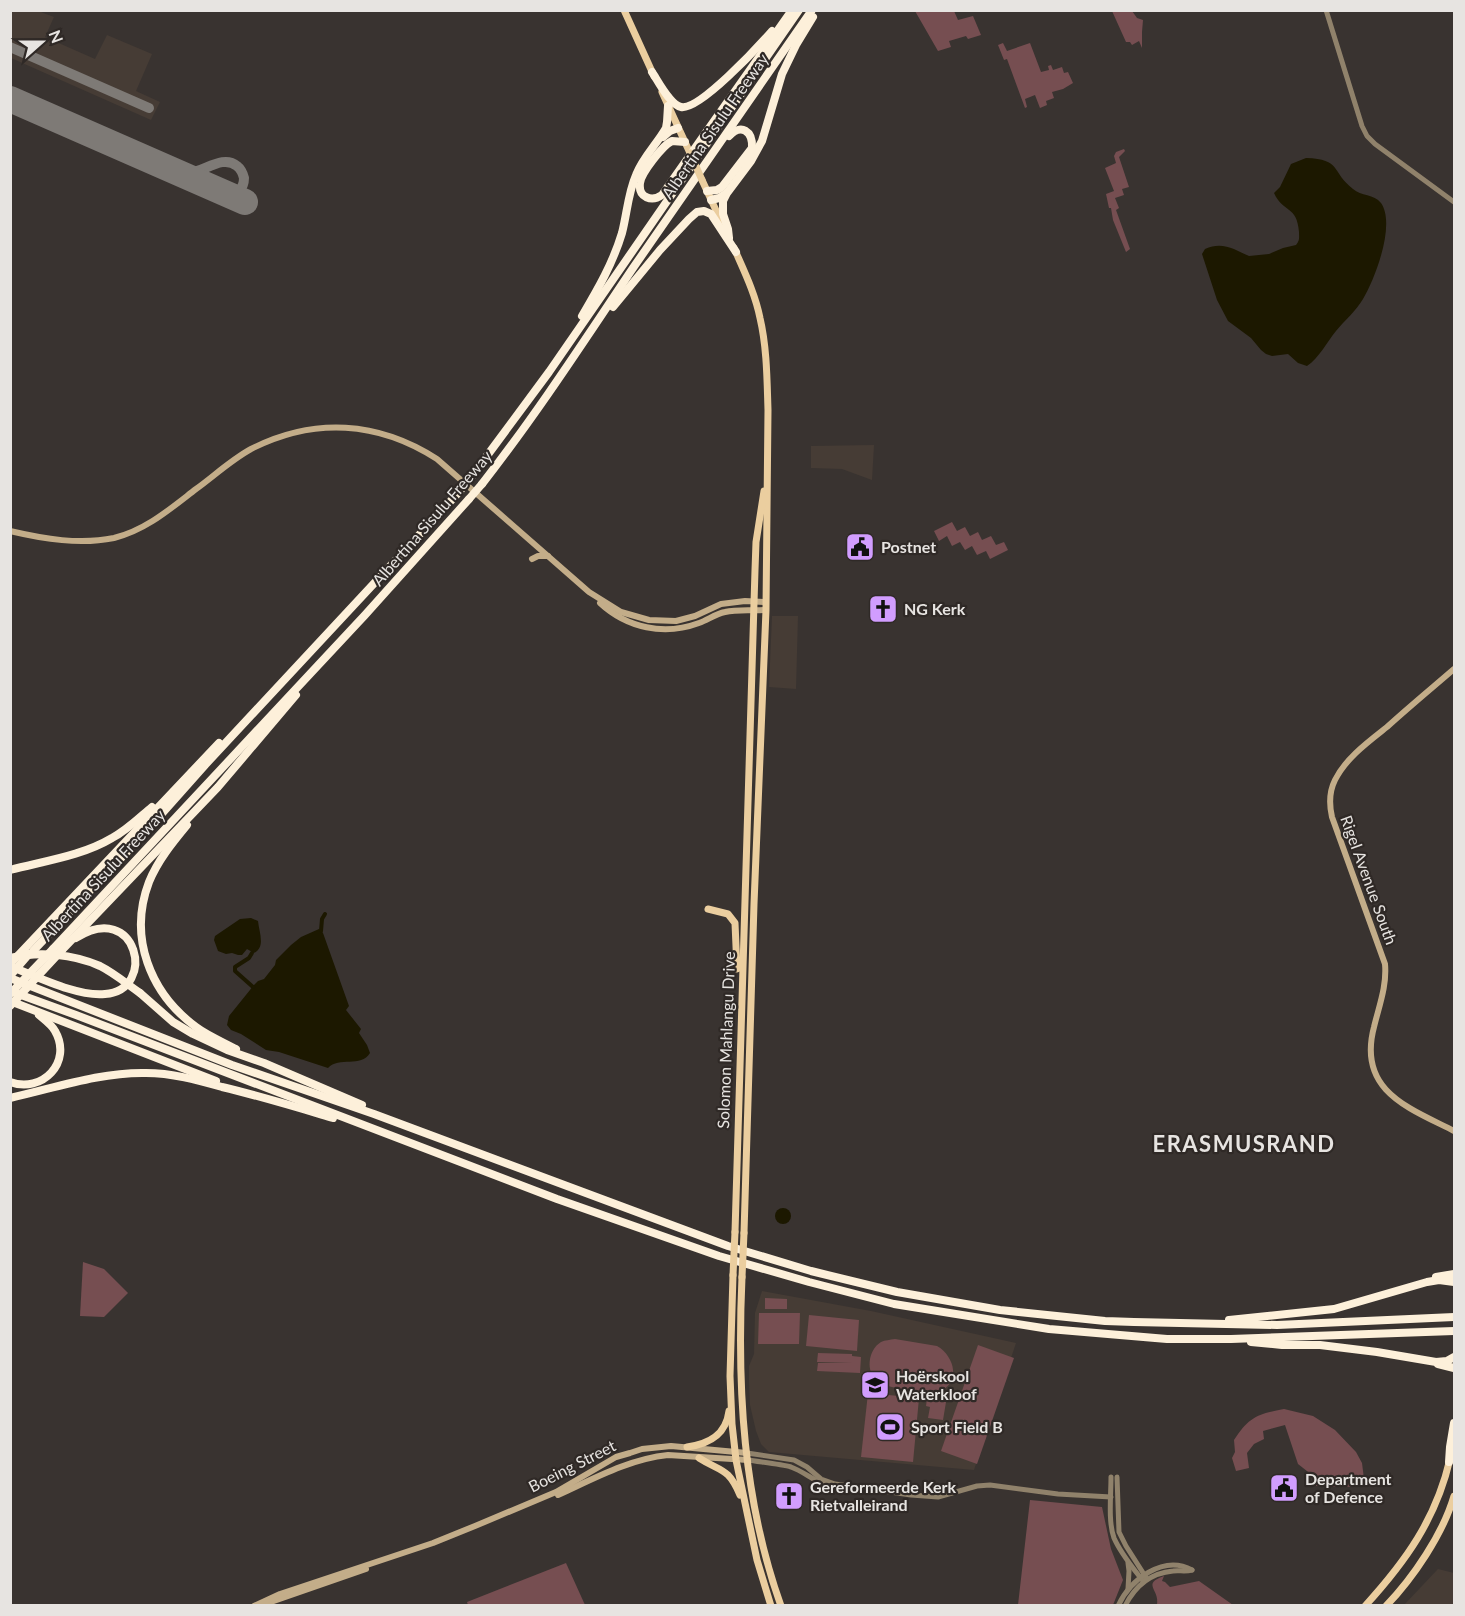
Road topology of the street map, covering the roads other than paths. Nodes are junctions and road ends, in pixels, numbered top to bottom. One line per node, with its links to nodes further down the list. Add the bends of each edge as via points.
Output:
1 (624, 10): 7 (main road, Solomon Mahlangu Drive)
2 (790, 10): 7 (highway, via 744,60 690,106 674,103); 10 (highway, via 662,195 654,199 643,195 641,178 664,147 672,141)
3 (799, 10): 19 (highway, Albertina Sisulu Freeway)
4 (812, 10): 18 (highway, Albertina Sisulu Freeway)
5 (817, 10): 13 (highway, via 782,74 762,141)
6 (1326, 10): 15 (street, via 1367,136)
7 (652, 72): 8 (main road, Solomon Mahlangu Drive)
8 (668, 106): 9 (main road, Solomon Mahlangu Drive); 11 (highway, via 666,128)
9 (678, 128): 10 (main road, Solomon Mahlangu Drive); 11 (highway, via 667,133)
10 (684, 142): 12 (main road, Solomon Mahlangu Drive, bridge)
11 (652, 149): 19 (highway, via 635,177 620,239 605,276)
12 (706, 189): 14 (main road, Solomon Mahlangu Drive); 18 (highway, via 722,187 750,151 752,140 747,132 736,130 726,139)
13 (727, 193): 14 (highway); 16 (highway, via 722,210)
14 (711, 200): 16 (main road, Solomon Mahlangu Drive)
15 (1454, 201)
16 (729, 238): 17 (main road, Solomon Mahlangu Drive)
17 (736, 252): 20 (highway, via 711,214 694,214 623,294); 21 (main road, Solomon Mahlangu Drive, via 754,295 763,332 768,410)
18 (634, 267): 20 (highway, Albertina Sisulu Freeway)
19 (549, 372): 27 (highway, Albertina Sisulu Freeway, bridge, via 460,491)
20 (559, 380): 30 (highway, Albertina Sisulu Freeway, bridge, via 470,499)
21 (766, 471): 26 (main road, Solomon Mahlangu Drive, via 756,543); 28 (main road, Solomon Mahlangu Drive)
22 (10, 531): 23 (main road, via 51,538 113,534 171,508 249,450 284,435 327,427 370,430 421,449)
23 (548, 556): 24 (main road); 25 (main road)
24 (532, 559)
25 (589, 592): 26 (main road, via 621,612 657,621 683,620 721,604); 29 (main road, via 618,617 640,627 677,629 723,613)
26 (754, 601): 28 (main road); 29 (main road, Solomon Mahlangu Drive)
27 (357, 603): 32 (highway); 37 (highway, Albertina Sisulu Freeway)
28 (766, 606): 29 (main road); 66 (main road, Solomon Mahlangu Drive, bridge, via 742,1277 740,1380)
29 (754, 610): 43 (main road, Solomon Mahlangu Drive)
30 (365, 615): 33 (highway); 41 (highway, Albertina Sisulu Freeway, bridge)
31 (1455, 669): 48 (main road, Rigel Avenue South, via 1364,746 1336,777 1330,794 1332,817 1385,964 1371,1042 1377,1076 1389,1093 1414,1112)
32 (194, 768): 34 (highway, via 111,839); 37 (highway)
33 (218, 787): 36 (highway); 44 (highway, via 159,862 143,901 142,943 156,984 173,1007 198,1029)
34 (10, 870)
35 (708, 909): 43 (main road, via 728,914 735,923)
36 (64, 947): 39 (highway, via 90,930 117,931 134,951 133,974 120,990 103,995 59,985); 42 (highway, bridge)
37 (29, 950): 39 (highway, bridge); 40 (highway, Albertina Sisulu Freeway, bridge)
38 (10, 958): 44 (highway, bridge, via 66,956 100,966 193,1034)
39 (10, 966)
40 (10, 977): 50 (highway, via 232,1065)
41 (10, 993): 49 (highway)
42 (12, 1004): 45 (highway, via 47,1022 55,1030 60,1049 57,1065 40,1081 24,1085); 46 (highway)
43 (740, 1037): 61 (main road, Solomon Mahlangu Drive, bridge)
44 (264, 1063): 50 (highway)
45 (10, 1082)
46 (263, 1097): 47 (highway, via 185,1077 144,1072 104,1076); 49 (highway)
47 (10, 1098)
48 (1455, 1129)
49 (379, 1130): 57 (highway, via 719,1256 894,1304 1070,1331)
50 (462, 1148): 55 (highway, via 728,1246 897,1292 1000,1310 1105,1321)
51 (1455, 1274): 53 (highway, via 1440,1275)
52 (1455, 1282): 53 (highway, via 1439,1280)
53 (1387, 1294): 55 (highway, via 1320,1311)
54 (1455, 1317): 55 (highway, via 1277,1325)
55 (1191, 1324)
56 (1455, 1331): 57 (highway)
57 (1231, 1340): 58 (highway)
58 (1400, 1356): 59 (highway, via 1441,1362); 60 (highway)
59 (1455, 1358)
60 (1455, 1368)
61 (730, 1376): 64 (main road, via 728,1415 722,1430 712,1440); 65 (main road, Solomon Mahlangu Drive)
62 (1455, 1423): 69 (highway)
63 (1455, 1438): 69 (main road)
64 (687, 1447): 65 (main road, Boeing Street); 81 (main road, Boeing Street, via 642,1449 623,1455 556,1492 475,1526)
65 (735, 1451): 66 (main road, Boeing Street); 68 (main road, Solomon Mahlangu Drive)
66 (747, 1456): 68 (main road, Boeing Street); 71 (street, Boeing Street, via 794,1460 834,1484 911,1495 938,1497 990,1485); 84 (main road, Solomon Mahlangu Drive, via 757,1522)
67 (699, 1458): 68 (main road, Boeing Street); 75 (main road, via 728,1474); 82 (main road, Boeing Street, via 668,1455 639,1460 436,1544)
68 (736, 1460): 75 (main road, Solomon Mahlangu Drive)
69 (1449, 1462): 87 (main road, via 1424,1528 1407,1556)
70 (1113, 1479): 71 (street, via 1105,1491); 74 (street); 77 (street)
71 (1095, 1496): 73 (street, Boeing Street)
72 (1455, 1496): 88 (main road, via 1420,1564)
73 (1104, 1497): 74 (street, Boeing Street); 76 (street)
74 (1111, 1497): 76 (street); 77 (street)
75 (744, 1502): 83 (main road, Solomon Mahlangu Drive)
76 (1111, 1510): 78 (street, via 1114,1537)
77 (1118, 1517): 79 (street, via 1121,1538)
78 (1127, 1559): 79 (street); 80 (street)
79 (1144, 1578): 79 (street, via 1159,1568 1192,1570 1170,1571); 80 (street); 86 (street)
80 (1128, 1591): 85 (street)
81 (254, 1605)
82 (262, 1605)
83 (771, 1605)
84 (781, 1605)
85 (1118, 1605)
86 (1125, 1605)
87 (1365, 1605)
88 (1386, 1605)

